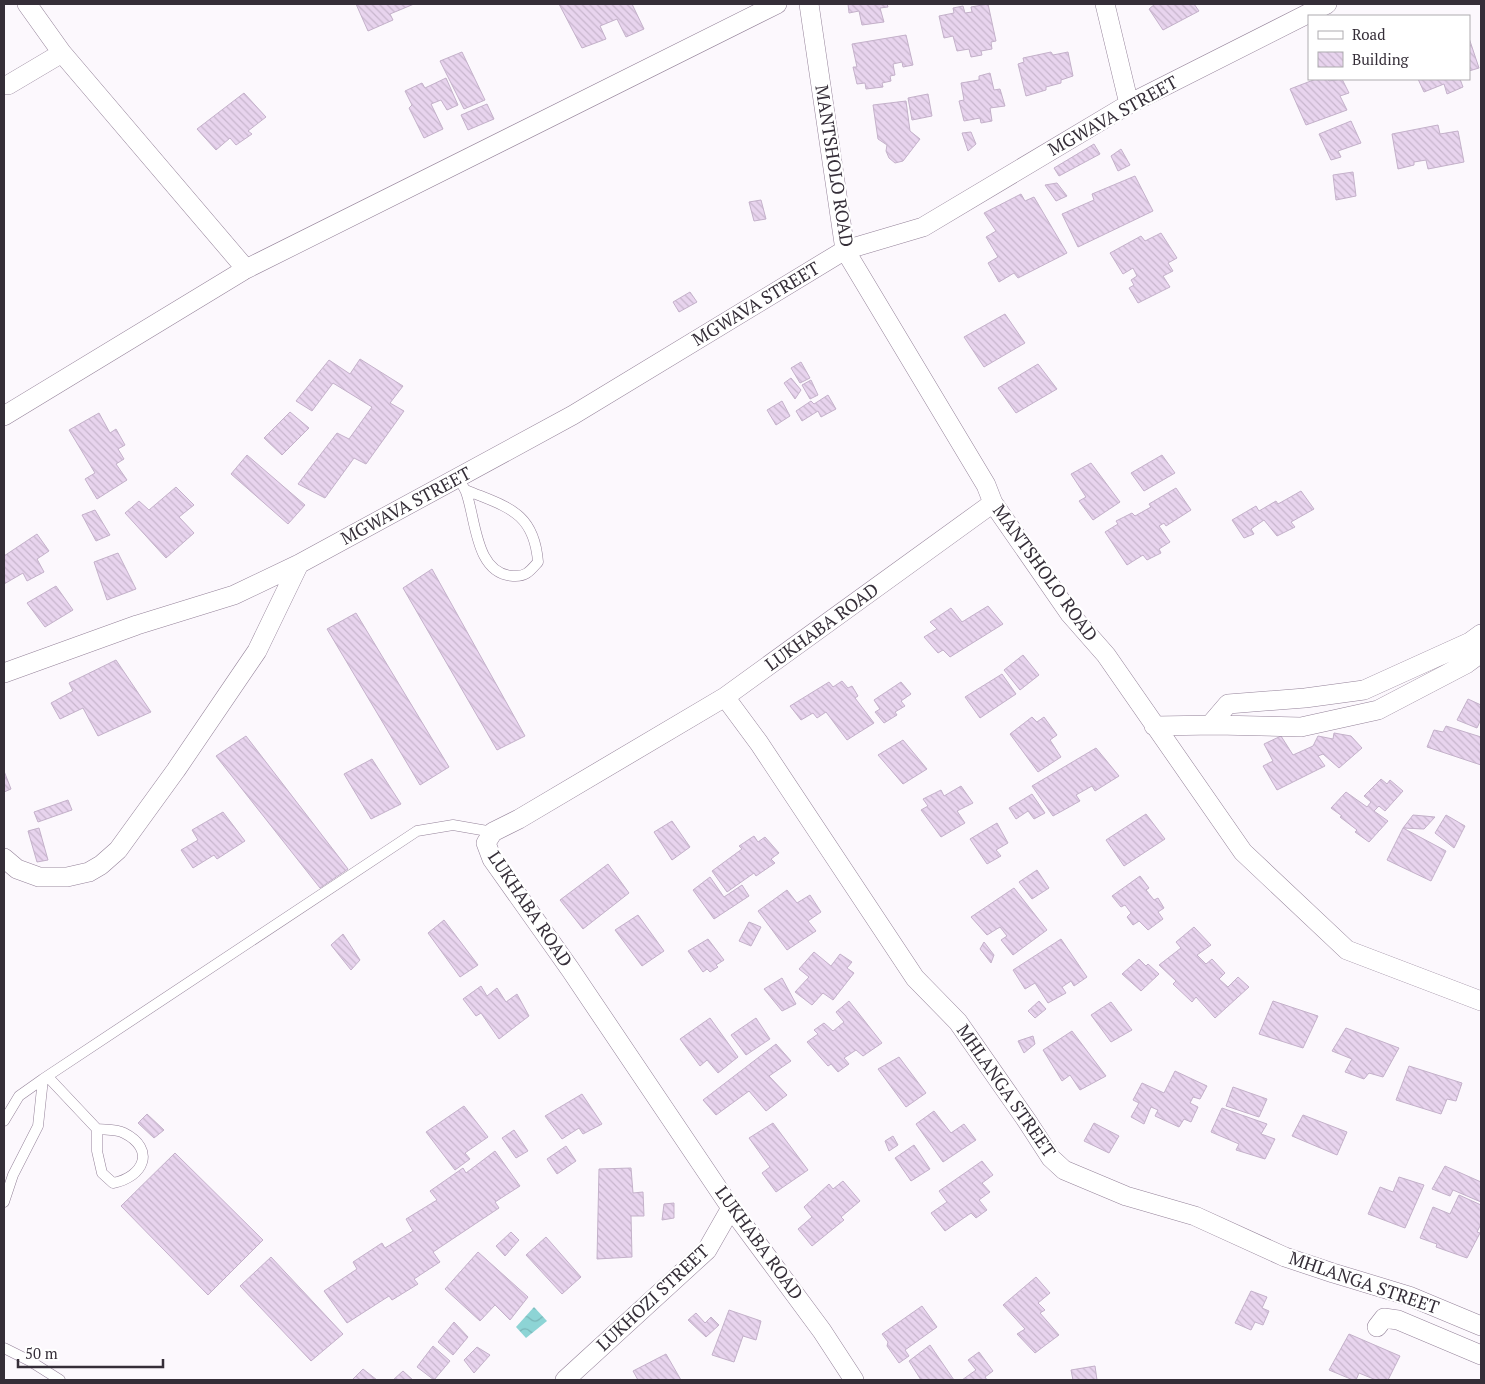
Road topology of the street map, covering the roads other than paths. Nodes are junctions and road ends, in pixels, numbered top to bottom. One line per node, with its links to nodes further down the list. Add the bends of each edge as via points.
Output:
1 (27, 4): 6 (street)
2 (778, 4): 10 (street)
3 (809, 4): 9 (street, MANTSHOLO ROAD)
4 (1105, 4): 8 (street)
5 (1327, 4): 8 (street, MGWAVA STREET)
6 (62, 54): 7 (street); 10 (street)
7 (4, 86)
8 (1129, 104): 9 (street, MGWAVA STREET, via 923,227)
9 (846, 250): 12 (street, MGWAVA STREET); 13 (street, MANTSHOLO ROAD, via 986,485)
10 (246, 268): 11 (street)
11 (4, 416)
12 (462, 484): 12 (lane, via 477,537 492,567 503,575 522,576 531,571 538,562 537,547 523,519 512,509); 14 (street, MGWAVA STREET)
13 (993, 503): 18 (street, LUKHABA ROAD); 20 (street, MANTSHOLO ROAD, via 1070,614 1106,655)
14 (299, 564): 17 (street, MGWAVA STREET, via 234,595 137,625); 22 (street, via 257,651 118,850 101,866 67,877 39,877 18,869)
15 (1481, 634): 19 (street, via 1364,690 1228,704)
16 (1481, 653): 19 (street, via 1378,710 1301,727)
17 (4, 673)
18 (725, 697): 21 (street, LUKHABA ROAD); 29 (street, MHLANGA STREET, via 915,978 958,1022 1051,1158 1064,1170 1126,1196 1195,1216 1285,1257 1409,1296)
19 (1210, 724): 20 (street)
20 (1154, 726): 23 (street, MANTSHOLO ROAD, via 1243,852 1347,950)
21 (493, 832): 24 (lane, via 453,825 417,831); 28 (street, LUKHABA ROAD, via 486,843 492,859)
22 (4, 858)
23 (1481, 1001)
24 (45, 1078): 25 (lane, via 19,1096); 26 (lane); 27 (lane, via 38,1126 13,1175)
25 (4, 1121)
26 (97, 1129): 26 (lane, via 102,1173 113,1183 134,1176 143,1157 139,1145 123,1132)
27 (4, 1202)
28 (731, 1208): 34 (street, LUKHOZI STREET, via 707,1250); 35 (street, LUKHABA ROAD)
29 (1481, 1326)
30 (1377, 1327): 32 (street, via 1384,1318 1398,1320)
31 (4, 1348): 33 (lane)
32 (1481, 1355)
33 (60, 1380)
34 (565, 1380)
35 (854, 1380)

